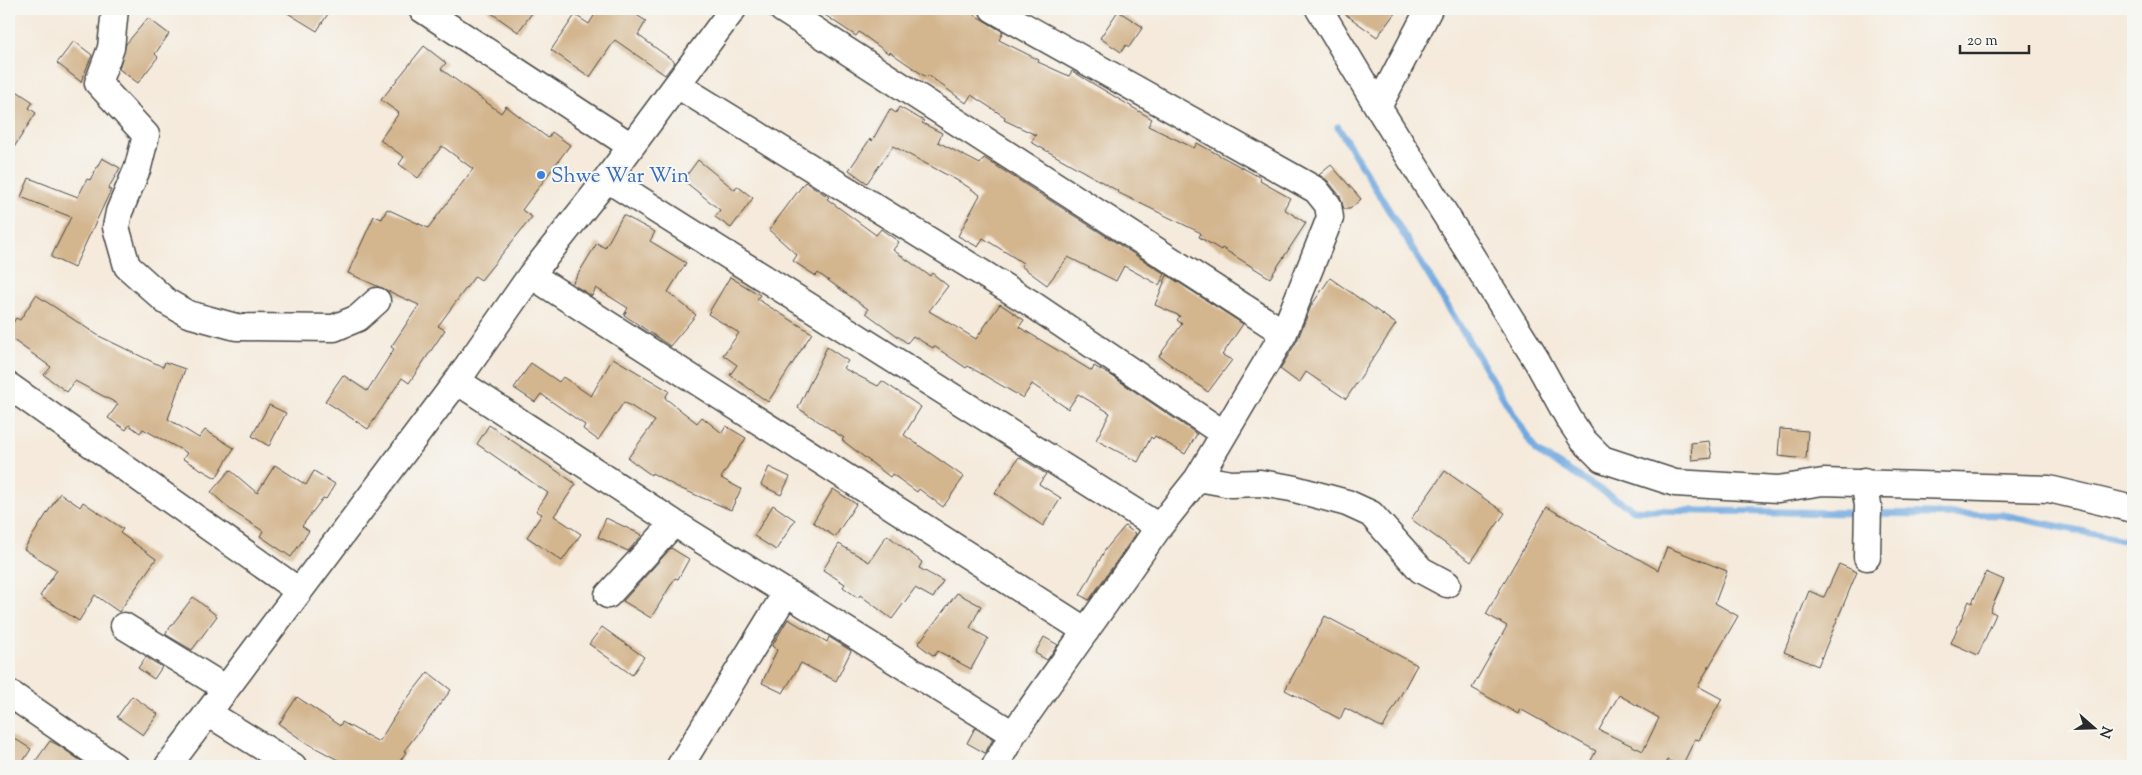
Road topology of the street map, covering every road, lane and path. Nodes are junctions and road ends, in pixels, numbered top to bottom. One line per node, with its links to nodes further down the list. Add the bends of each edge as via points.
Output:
1 (116, 9): 13 (street, via 111,48 98,83 146,135 116,227 127,266 167,302 188,314 236,327 334,328 358,318)
2 (422, 9): 10 (street)
3 (782, 9): 14 (street)
4 (992, 9): 14 (street, via 1316,190 1328,205 1330,218)
5 (1319, 9): 9 (street)
6 (1429, 9): 9 (street)
7 (726, 11): 8 (street)
8 (677, 85): 10 (street); 17 (street, via 1029,302)
9 (1378, 107): 19 (street, via 1537,361 1569,419 1583,440 1602,459 1675,482 1778,489 1823,482)
10 (631, 146): 11 (street)
11 (607, 179): 12 (street); 22 (street)
12 (531, 275): 15 (street); 29 (street)
13 (377, 301)
14 (1284, 333): 17 (street)
15 (457, 381): 21 (street); 25 (street)
16 (9, 386): 25 (street)
17 (1224, 434): 18 (street)
18 (1198, 478): 22 (street); 24 (street, via 1291,488 1346,503 1371,514 1421,570)
19 (1867, 503): 20 (street, via 2049,489); 23 (street)
20 (2133, 509)
21 (674, 523): 26 (street); 27 (street)
22 (1159, 527): 29 (street)
23 (1868, 558)
24 (1448, 584)
25 (300, 591): 30 (street)
26 (786, 593): 33 (street); 37 (street)
27 (608, 596)
28 (124, 626): 30 (street)
29 (1086, 631): 33 (street)
30 (225, 688): 32 (street)
31 (9, 692): 34 (street)
32 (208, 713): 35 (street); 36 (street)
33 (1013, 734): 38 (street)
34 (114, 766)
35 (168, 766)
36 (293, 766)
37 (680, 766)
38 (995, 766)

